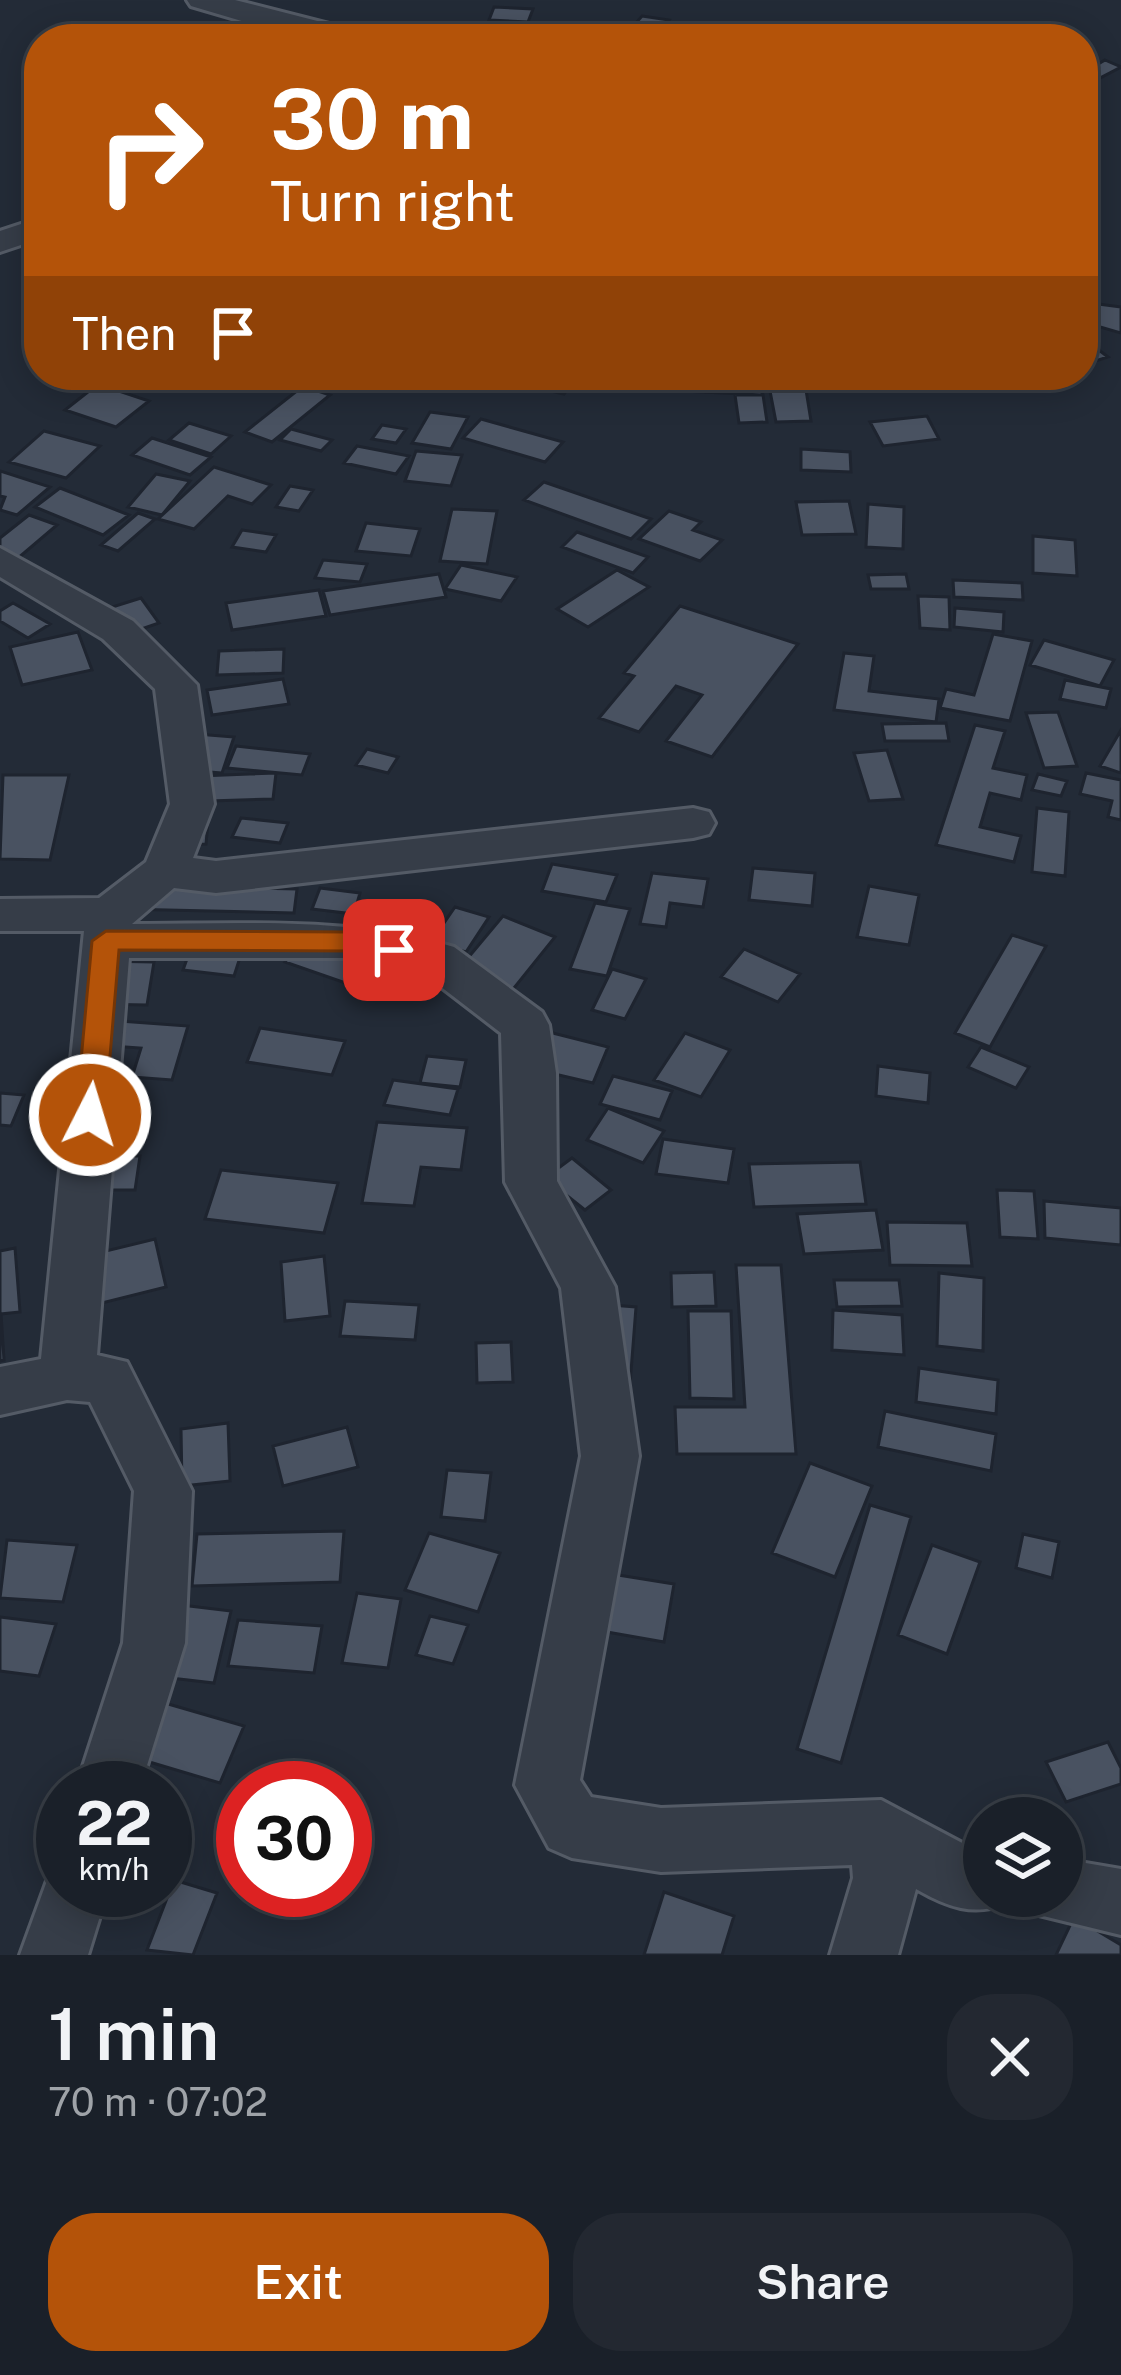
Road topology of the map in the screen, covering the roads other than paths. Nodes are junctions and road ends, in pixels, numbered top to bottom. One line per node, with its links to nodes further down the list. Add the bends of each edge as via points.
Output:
1 (201, 0): 2 (street)
2 (295, 24)
3 (0, 560): 5 (street, via 118,630 176,686 192,805)
4 (693, 823): 5 (street, via 215,877)
5 (165, 871): 7 (street)
6 (0, 915): 7 (street)
7 (107, 927): 8 (street); 11 (street, via 352,941 437,959 525,1025 531,1182 588,1287 610,1456 547,1785 572,1826 661,1840)
8 (67, 1377): 9 (street); 10 (street, via 107,1378 163,1491 154,1643)
9 (0, 1391)
10 (117, 1761)
11 (881, 1832): 12 (street); 17 (street, via 886,1878)
12 (963, 1876)
13 (1083, 1896): 14 (street)
14 (1121, 1902)
15 (66, 1917): 16 (street)
16 (54, 1955)
17 (864, 1955)

